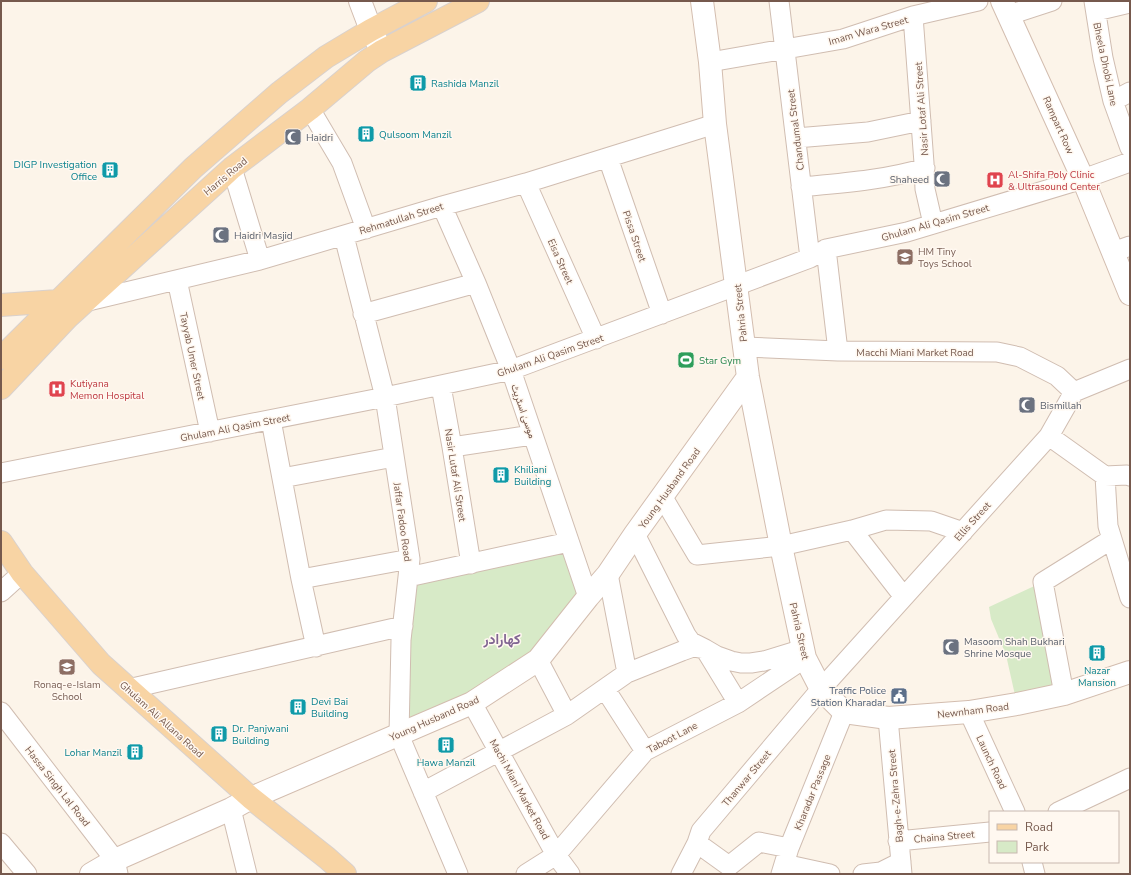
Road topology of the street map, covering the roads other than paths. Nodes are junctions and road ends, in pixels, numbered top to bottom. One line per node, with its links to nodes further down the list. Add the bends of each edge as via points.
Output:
1 (360, 1): 12 (street)
2 (426, 1): 12 (main road)
3 (478, 1): 14 (main road, Harris Road)
4 (702, 1): 15 (street, Pahria Street)
5 (779, 1): 13 (street, Chandumal Street)
6 (978, 1): 11 (street, Imam Wara Street)
7 (1052, 1): 10 (street)
8 (1130, 3): 9 (street)
9 (1095, 6): 17 (street, Bheela Dhobi Lane)
10 (1006, 8): 27 (street, Rampart Row)
11 (913, 16): 13 (street, Imam Wara Street, via 843,39); 19 (street, Nasir Lotaf Ali Street)
12 (371, 30): 14 (street); 41 (main road, via 326,57 244,123 193,168)
13 (785, 49): 15 (street, Imam Wara Street); 21 (street, Chandumal Street)
14 (382, 51): 18 (main road, Harris Road)
15 (710, 62): 20 (street, Pahria Street)
16 (1130, 92): 17 (street)
17 (1113, 101): 22 (street, Bheela Dhobi Lane)
18 (310, 109): 25 (main road, Harris Road); 32 (street, via 342,164)
19 (921, 121): 21 (street, via 868,132); 26 (street, Nasir Lotaf Ali Street)
20 (715, 124): 23 (street, Rehmatullah Street); 39 (street, Pahria Street)
21 (796, 138): 29 (street, Chandumal Street)
22 (1130, 148)
23 (608, 158): 28 (street, Rehmatullah Street); 45 (street, Pissa Street)
24 (1130, 162): 27 (street, Ghulam Ali Qasim Street)
25 (232, 168): 36 (street); 42 (main road, Harris Road)
26 (925, 168): 29 (street, via 881,179); 31 (street, Nasir Lotaf Ali Street, via 925,189)
27 (1083, 179): 31 (street, Ghulam Ali Qasim Street); 34 (street, Rampart Row)
28 (526, 183): 30 (street, Rehmatullah Street); 46 (street, Eisa Street)
29 (802, 187): 35 (street, Chandumal Street)
30 (442, 206): 32 (street, Rehmatullah Street); 38 (street, موسیٰ اسٹریٹ)
31 (933, 224): 35 (street, Ghulam Ali Qasim Street)
32 (366, 229): 33 (street, Rehmatullah Street)
33 (344, 236): 36 (street, Rehmatullah Street); 44 (street, Jaffar Fadoo Road)
34 (1122, 249): 40 (street, Rampart Row)
35 (818, 254): 39 (street, Ghulam Ali Qasim Street); 48 (street, Chandumal Street)
36 (260, 260): 37 (street, Rehmatullah Street)
37 (177, 280): 42 (street, Rehmatullah Street); 58 (street, Tayyab Umer Street)
38 (476, 283): 44 (street); 51 (street, موسیٰ اسٹریٹ)
39 (737, 285): 45 (street, Ghulam Ali Qasim Street); 47 (street, Pahria Street)
40 (1130, 294)
41 (58, 301): 43 (main road); 49 (main road)
42 (84, 302): 54 (main road, Harris Road)
43 (1, 305)
44 (363, 314): 56 (street, Jaffar Fadoo Road)
45 (662, 314): 46 (street, Ghulam Ali Qasim Street)
46 (596, 339): 51 (street, Ghulam Ali Qasim Street)
47 (744, 347): 48 (street, Macchi Miani Market Road); 52 (street, Pahria Street)
48 (838, 351): 55 (street, Macchi Miani Market Road, via 997,352 1020,357 1057,376)
49 (1, 358)
50 (1130, 369): 55 (street)
51 (511, 370): 53 (street, Ghulam Ali Qasim Street); 59 (street, موسیٰ اسٹریٹ)
52 (748, 377): 67 (street, Young Husband Road); 74 (street, Pahria Street)
53 (440, 386): 56 (street, Ghulam Ali Qasim Street); 61 (street, Nasir Lutaf Ali Street)
54 (1, 388)
55 (1074, 392): 60 (street, Ellis Street)
56 (385, 398): 57 (street, Ghulam Ali Qasim Street); 62 (street, Jaffar Fadoo Road)
57 (271, 420): 58 (street, Ghulam Ali Qasim Street); 66 (street)
58 (210, 432): 63 (street, Ghulam Ali Qasim Street)
59 (532, 435): 61 (street); 73 (street, موسیٰ اسٹریٹ)
60 (1049, 436): 64 (street); 69 (street, Ellis Street)
61 (452, 447): 75 (street, Nasir Lutaf Ali Street)
62 (394, 457): 66 (street); 76 (street, Jaffar Fadoo Road)
63 (1, 473)
64 (1105, 476): 65 (street); 71 (street, via 1108,526)
65 (1130, 476)
66 (282, 478): 79 (street)
67 (661, 498): 70 (street, Young Husband Road); 74 (street, via 697,555)
68 (852, 530): 69 (street, via 886,520 932,521); 74 (street); 82 (street)
69 (963, 532): 82 (street, Ellis Street)
70 (635, 534): 78 (street, Young Husband Road); 86 (street, via 686,635 691,642)
71 (1112, 539): 83 (street); 94 (street, via 1043,582)
72 (1, 542): 77 (main road, Ghulam Ali Allana Road)
73 (569, 542): 75 (street); 81 (street, موسیٰ اسٹریٹ)
74 (781, 546): 87 (street, Pahria Street)
75 (471, 564): 76 (street)
76 (409, 568): 79 (street); 84 (street, Jaffar Fadoo Road)
77 (22, 572): 80 (street); 91 (main road, Ghulam Ali Allana Road, via 101,664)
78 (608, 574): 81 (street, Young Husband Road); 90 (street)
79 (301, 579): 85 (street)
80 (1, 592)
81 (588, 597): 88 (street, Young Husband Road)
82 (904, 597): 93 (street, Ellis Street)
83 (1130, 598)
84 (403, 626): 85 (street); 102 (street, Jaffar Fadoo Road)
85 (316, 647): 91 (street)
86 (704, 649): 87 (street, via 716,656 741,662 764,661); 90 (street, via 693,648); 96 (street)
87 (804, 653): 93 (street, Pahria Street); 96 (street, Taboot Lane)
88 (538, 660): 95 (street, Young Husband Road); 100 (street)
89 (1130, 672): 94 (street, Newnham Road)
90 (627, 673): 92 (street)
91 (128, 689): 107 (main road, Ghulam Ali Allana Road)
92 (605, 689): 100 (street); 103 (street)
93 (821, 689): 98 (street); 114 (street, Thanwar Street, via 701,830)
94 (1064, 694): 99 (street, Newnham Road)
95 (472, 703): 102 (street, Young Husband Road); 104 (street, Machi Miani Market Road)
96 (738, 703): 103 (street, Taboot Lane)
97 (1, 712): 118 (street, Hassa Singh Lal Road)
98 (844, 712): 101 (street, Newnham Road); 116 (street, Kharadar Passage)
99 (969, 712): 101 (street, Newnham Road); 109 (street, Launch Road)
100 (568, 715): 104 (street)
101 (888, 718): 112 (street, Bagh-e-Zehra Street)
102 (399, 735): 106 (street, Jaffar Fadoo Road); 107 (street, Young Husband Road)
103 (645, 751): 115 (street, Taboot Lane)
104 (499, 752): 106 (street); 115 (street, Machi Miani Market Road)
105 (1130, 778): 110 (street)
106 (423, 792): 124 (street, Jaffar Fadoo Road)
107 (251, 798): 108 (street, Young Husband Road); 123 (main road, Ghulam Ali Allana Road)
108 (231, 809): 118 (street, Young Husband Road); 122 (street)
109 (1015, 811)
110 (1060, 811)
111 (989, 832): 112 (street, Chaina Street)
112 (898, 841): 119 (street, Bagh-e-Zehra Street)
113 (1, 843): 120 (street)
114 (697, 843): 116 (street, via 729,866 759,842); 127 (street, Thanwar Street)
115 (556, 855): 125 (street, Taboot Lane); 126 (street, Machi Miani Market Road)
116 (785, 862): 128 (street)
117 (1032, 863): 130 (street)
118 (117, 867): 121 (street, Young Husband Road)
119 (901, 868): 129 (street)
120 (27, 874)
121 (92, 874)
122 (247, 874)
123 (345, 874)
124 (458, 874)
125 (526, 874)
126 (570, 874)
127 (681, 874)
128 (830, 874)
129 (863, 874)
130 (1035, 874)

